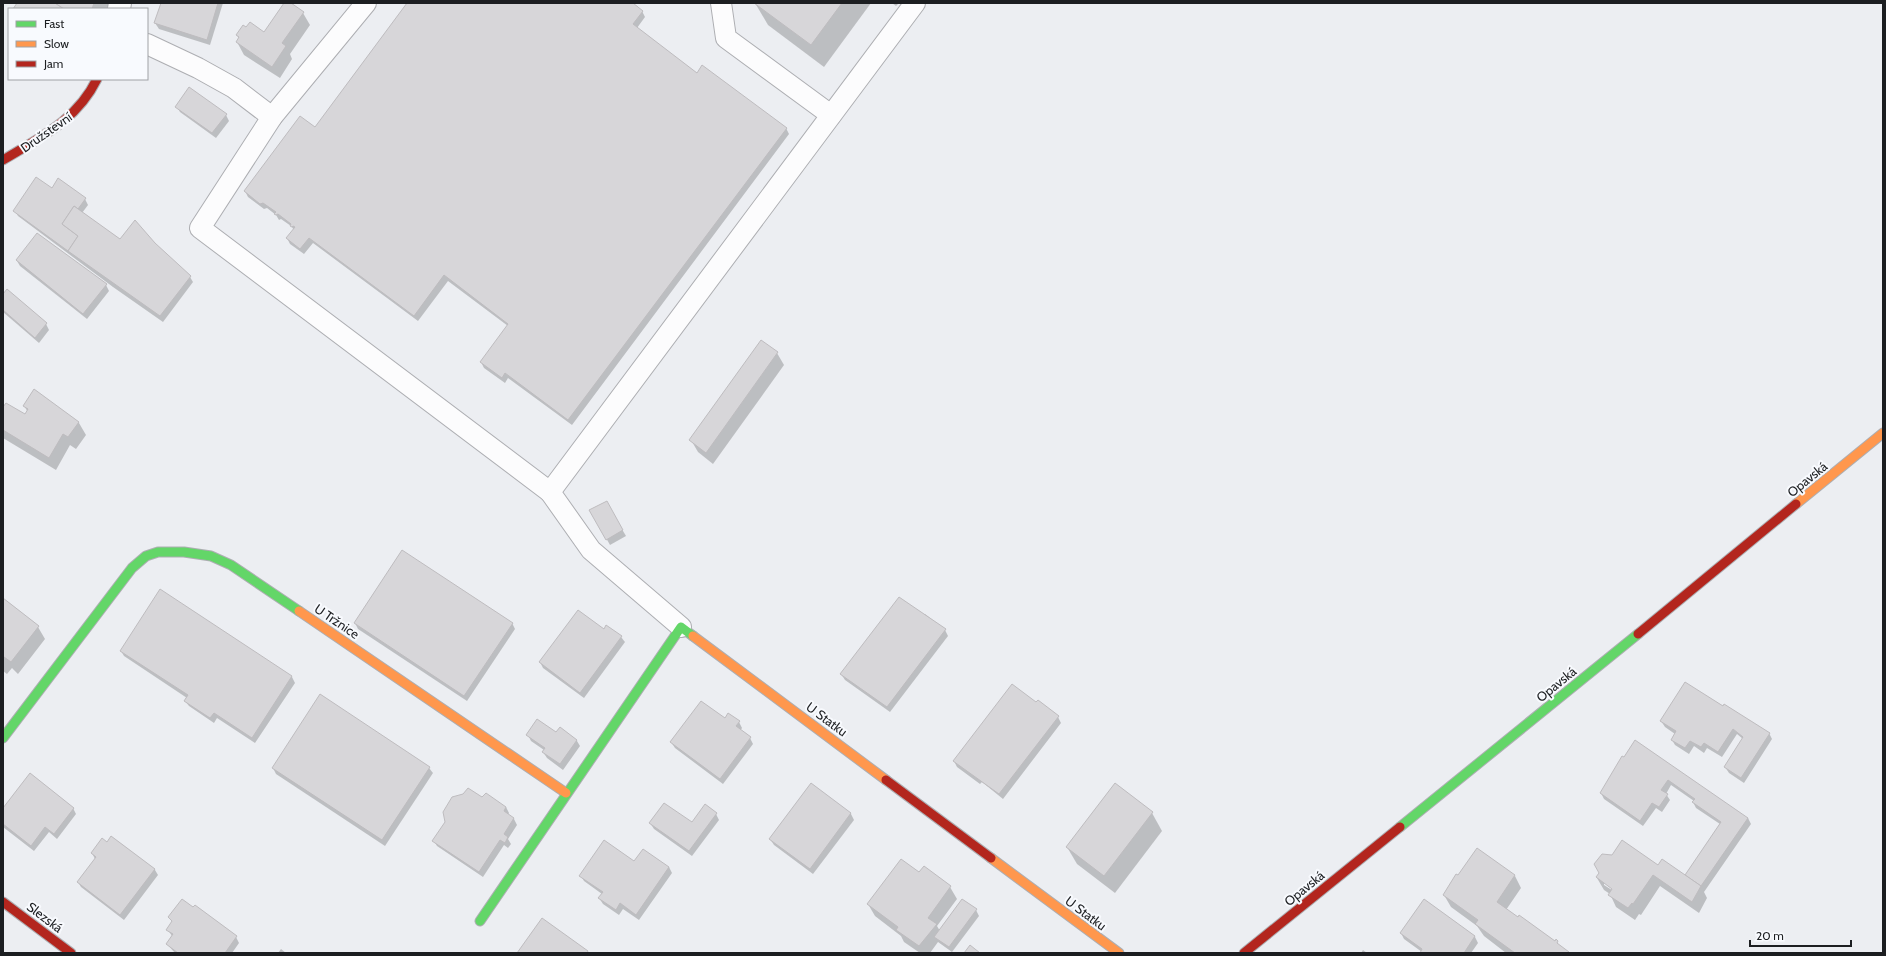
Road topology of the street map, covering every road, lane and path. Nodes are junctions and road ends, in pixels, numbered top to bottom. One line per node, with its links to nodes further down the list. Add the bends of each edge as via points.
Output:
1 (366, 3): 7 (lane)
2 (721, 3): 6 (lane, via 726,38)
3 (915, 3): 6 (lane)
4 (148, 44): 7 (lane, via 234,88)
5 (96, 80): 8 (street, Družstevní, via 83,104 70,116 53,130)
6 (831, 115): 10 (lane)
7 (272, 117): 10 (lane, via 200,228)
8 (3, 160)
9 (1883, 433): 18 (street, Opavská)
10 (550, 492): 11 (lane, via 591,550)
11 (681, 627): 13 (street); 17 (street, U Statku)
12 (3, 738): 13 (street, U Tržnice, via 132,568 153,552 169,551 205,555 231,565)
13 (566, 793): 15 (street)
14 (3, 902): 16 (street, Slezská)
15 (480, 921)
16 (71, 953)
17 (1119, 953)
18 (1244, 953)

